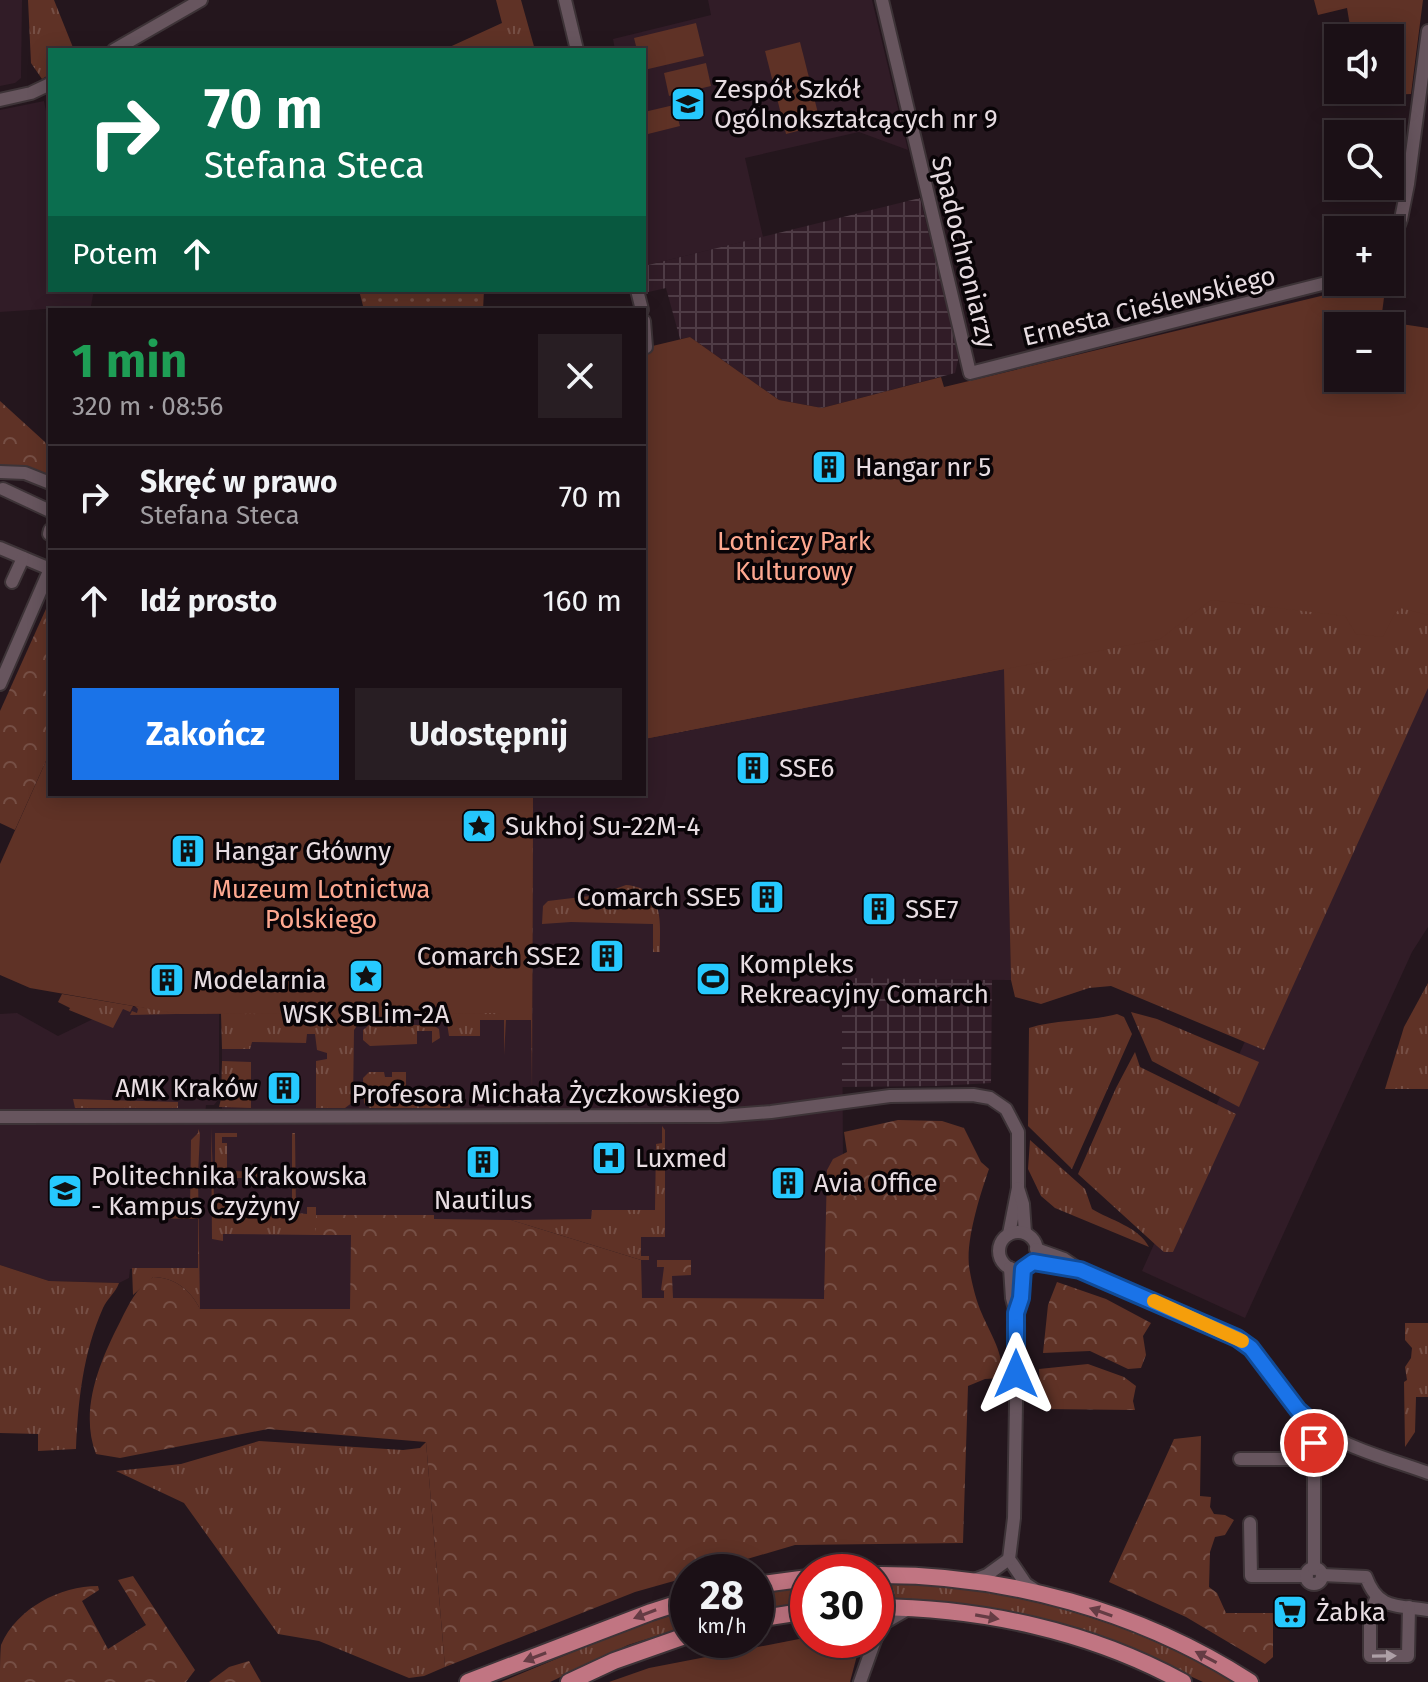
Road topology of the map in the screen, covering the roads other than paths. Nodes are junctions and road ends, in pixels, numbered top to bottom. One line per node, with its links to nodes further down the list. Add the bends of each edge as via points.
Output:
1 (201, 0): 5 (street)
2 (565, 0): 6 (street)
3 (882, 0): 11 (street, Spadochroniarzy)
4 (1428, 31): 9 (street)
5 (117, 48)
6 (577, 48)
7 (48, 85): 8 (street)
8 (0, 100)
9 (1402, 216)
10 (1324, 284): 11 (street, Ernesta Cieślewskiego)
11 (970, 373)
12 (0, 472): 13 (street, via 25,473)
13 (48, 482)
14 (3, 489): 15 (street)
15 (48, 510)
16 (0, 548): 17 (street)
17 (23, 558): 18 (street); 20 (street)
18 (48, 568)
19 (48, 574): 21 (street)
20 (12, 582)
21 (1, 681)
22 (0, 1117): 23 (street, Profesora Michała Życzkowskiego, via 719,1116 879,1097 973,1095 1001,1105 1016,1126)
23 (1018, 1188): 24 (street, Profesora Michała Życzkowskiego); 25 (street, Profesora Michała Życzkowskiego)
24 (1025, 1233): 25 (street); 26 (street, via 1031,1237)
25 (1009, 1234): 26 (street, Profesora Michała Życzkowskiego, via 999,1248 1001,1260)
26 (1025, 1262): 27 (street, via 1080,1270 1246,1343 1298,1410); 32 (street, via 1012,1298 1014,1505)
27 (1323, 1432): 29 (street, via 1314,1443); 30 (street)
28 (1240, 1459): 29 (street)
29 (1313, 1459): 33 (street)
30 (1428, 1473)
31 (1250, 1523): 33 (street, via 1251,1576)
32 (1009, 1559): 35 (street); 36 (street)
33 (1314, 1573): 37 (street, via 1366,1577)
34 (894, 1576): 35 (main road)
35 (973, 1581): 36 (main road)
36 (1040, 1594): 52 (main road, one-way to 36, via 1160,1634)
37 (1376, 1599): 39 (street); 39 (street, one-way to 39, via 1370,1613 1370,1656 1408,1656)
38 (670, 1606): 48 (main road, one-way to 48)
39 (1409, 1607): 42 (street)
40 (894, 1608): 41 (main road)
41 (910, 1608): 43 (street); 51 (main road, one-way to 51, via 968,1613 1053,1631)
42 (1428, 1610)
43 (894, 1617)
44 (670, 1641): 49 (main road)
45 (866, 1658): 47 (street)
46 (868, 1658): 47 (street)
47 (866, 1662): 50 (street)
48 (468, 1682)
49 (569, 1682)
50 (861, 1682)
51 (1183, 1682)
52 (1250, 1682)

